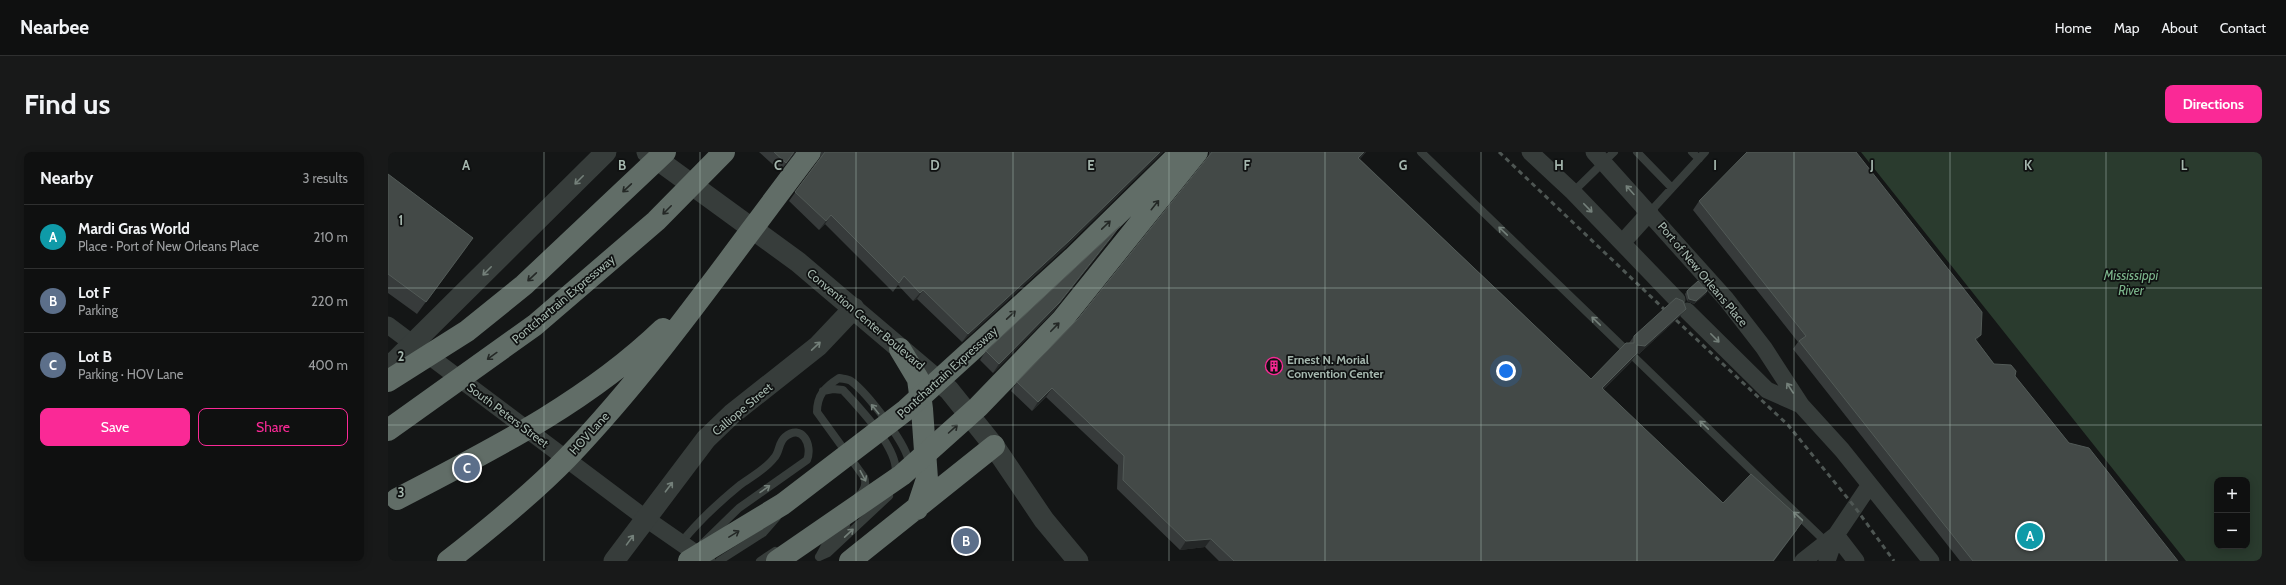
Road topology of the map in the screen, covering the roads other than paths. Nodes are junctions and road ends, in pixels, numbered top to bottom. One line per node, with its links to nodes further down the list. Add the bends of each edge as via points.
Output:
1 (606, 152): 22 (street, one-way to 22)
2 (647, 152): 20 (street, Convention Center Boulevard, via 798,262)
3 (666, 152): 27 (highway, one-way to 27, bridge, via 524,285 467,331)
4 (724, 152): 30 (highway, Pontchartrain Expressway, one-way to 30, bridge, via 656,221 534,326)
5 (810, 152): 19 (highway, bridge)
6 (1181, 152): 38 (highway, Pontchartrain Expressway, one-way to 6, bridge, via 783,504 906,410 1073,258)
7 (1197, 152): 44 (highway, one-way to 7, bridge, via 902,475 978,407 1062,320)
8 (1422, 152): 23 (lane, one-way to 8)
9 (1530, 152): 16 (street, Port of New Orleans Place)
10 (1637, 152): 15 (lane)
11 (1692, 152): 14 (lane)
12 (1705, 152): 14 (lane)
13 (1604, 155): 16 (lane); 17 (street, Port of New Orleans Place, one-way to 13)
14 (1699, 159): 15 (lane)
15 (1672, 188): 17 (lane)
16 (1573, 192): 18 (street, Port of New Orleans Place, one-way to 18)
17 (1650, 212): 18 (street); 29 (street, Port of New Orleans Place, one-way to 17, via 1764,348 1726,299)
18 (1622, 243): 29 (street, Port of New Orleans Place, one-way to 29, via 1767,390)
19 (708, 285): 34 (highway, bridge, via 647,344 593,387 542,421); 40 (highway, HOV Lane, bridge, via 664,346 566,458 519,502)
20 (854, 308): 24 (street, Convention Center Boulevard); 36 (street, Calliope Street, one-way to 20, via 706,439 732,414 818,346)
21 (388, 325): 22 (street, South Peters Street)
22 (413, 344): 26 (street); 36 (street, South Peters Street)
23 (1624, 348)
24 (900, 349): 31 (street, Convention Center Boulevard, via 949,390); 35 (highway, via 918,379 922,409 927,479)
25 (1635, 358): 37 (lane, one-way to 25)
26 (388, 368)
27 (388, 381)
28 (823, 391): 32 (lane, via 817,400 817,412); 39 (lane, via 843,390 889,447 897,466 891,480 826,544); 39 (lane, one-way to 28, via 828,553 901,484 909,463 904,448 850,380 839,378)
29 (1801, 405): 33 (street, Port of New Orleans Place, via 1842,450)
30 (388, 430)
31 (994, 446): 35 (highway); 46 (street, Convention Center Boulevard, via 1044,520)
32 (845, 450): 42 (lane, via 812,476 763,533); 43 (lane, one-way to 43, via 866,482 861,494)
33 (1869, 486): 37 (street); 50 (street, Port of New Orleans Place)
34 (388, 504)
35 (917, 509): 45 (highway)
36 (645, 518): 38 (street, South Peters Street); 41 (street, Calliope Street, one-way to 36)
37 (1831, 539): 47 (street); 48 (street); 49 (street)
38 (693, 554): 38 (lane, one-way to 38, via 739,508 807,460 809,444 804,437 792,433 785,437 779,444 775,458 715,505)
39 (818, 559)
40 (448, 561)
41 (614, 561)
42 (719, 561)
43 (760, 561)
44 (777, 561)
45 (850, 561)
46 (1078, 561)
47 (1803, 561)
48 (1827, 561)
49 (1856, 561)
50 (1931, 561)

